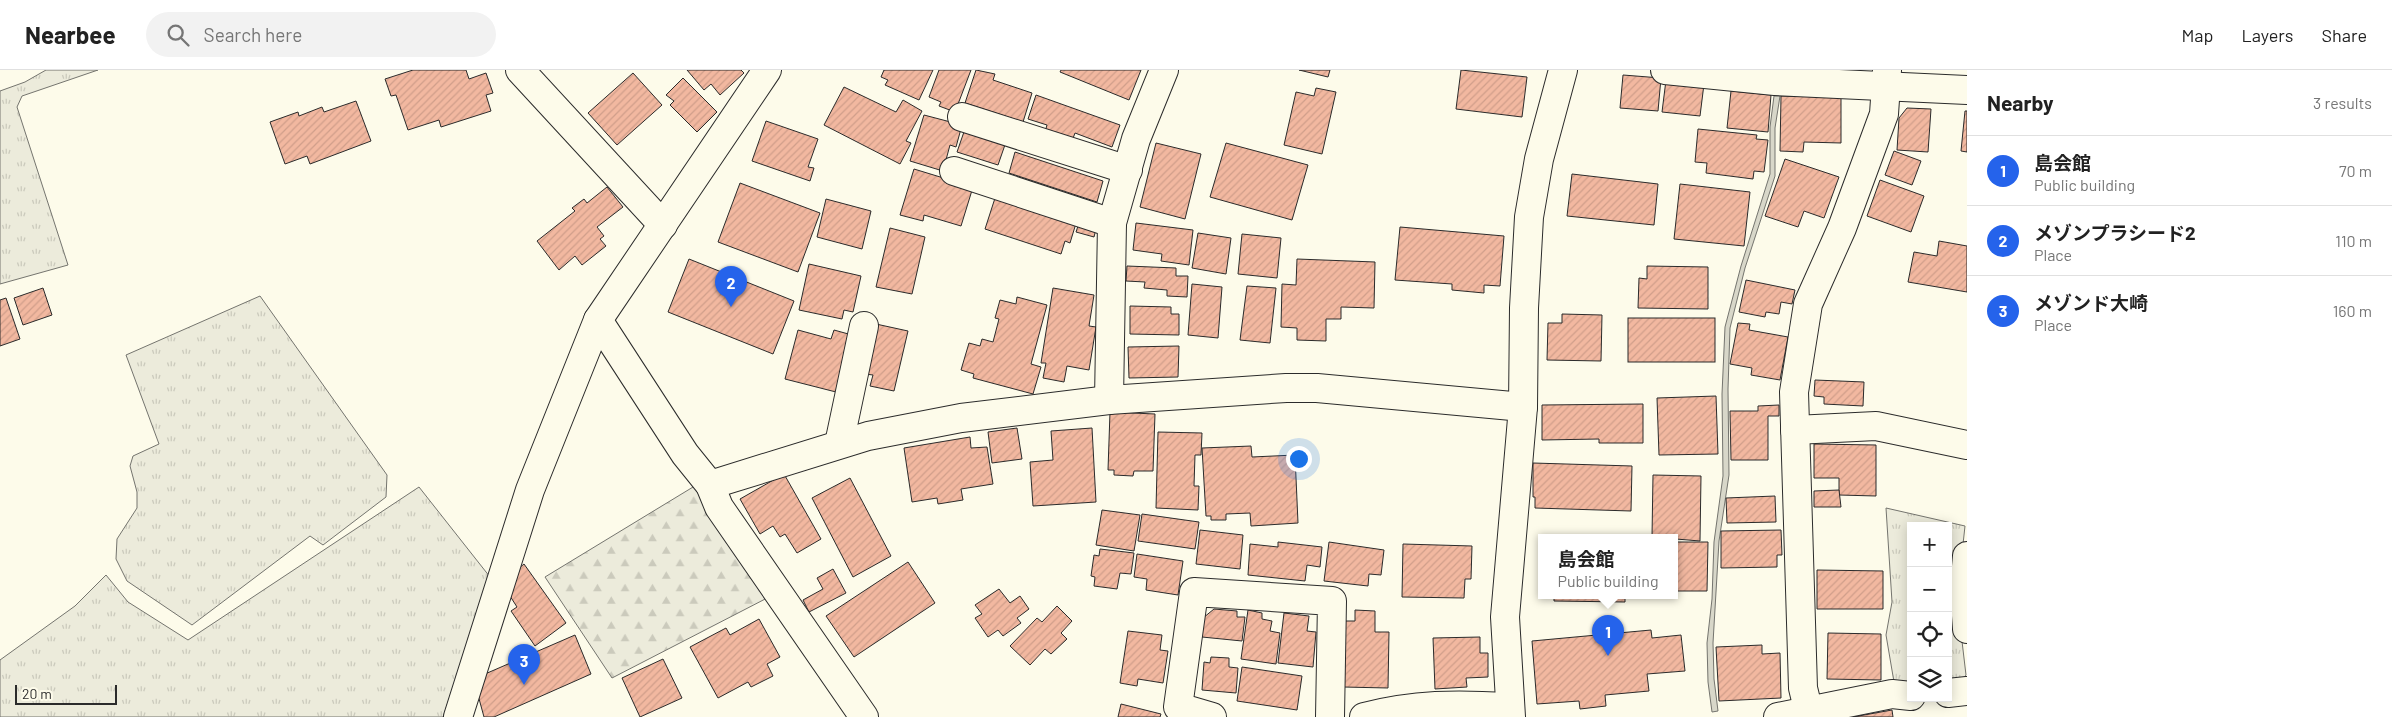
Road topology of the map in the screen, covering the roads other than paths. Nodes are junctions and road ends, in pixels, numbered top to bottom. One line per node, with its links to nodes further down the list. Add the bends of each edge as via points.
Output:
1 (520, 70): 12 (street)
2 (767, 70): 12 (street)
3 (1164, 70): 9 (street, via 1136,139)
4 (1563, 70): 16 (street, via 1539,159 1529,217)
5 (1665, 70): 6 (street, via 1775,81)
6 (1887, 78): 7 (street); 17 (street, via 1881,123 1842,228 1808,304 1794,392)
7 (1967, 90)
8 (962, 117): 9 (street)
9 (1128, 170): 11 (street)
10 (954, 171): 11 (street)
11 (1112, 223): 15 (street)
12 (663, 225): 13 (street)
13 (598, 320): 20 (street, via 685,454); 28 (street, via 530,490)
14 (864, 326): 18 (street)
15 (1108, 400): 16 (street, via 1317,388); 18 (street, via 961,418)
16 (1523, 407): 26 (street, via 1505,617)
17 (1795, 430): 19 (street, via 1876,426); 27 (street, via 1803,688)
18 (839, 444): 20 (street)
19 (1967, 445)
20 (710, 485): 29 (street, via 719,507)
21 (1967, 556): 22 (street, via 1964,588)
22 (1967, 629)
23 (1967, 691): 24 (street)
24 (1952, 693)
25 (1907, 696): 27 (street, via 1892,694)
26 (1510, 712): 32 (street, via 1441,704)
27 (1809, 714): 33 (street)
28 (458, 717)
29 (864, 717)
30 (1212, 717): 31 (street, via 1178,707 1194,592 1332,601)
31 (1330, 717)
32 (1364, 717)
33 (1778, 717)

